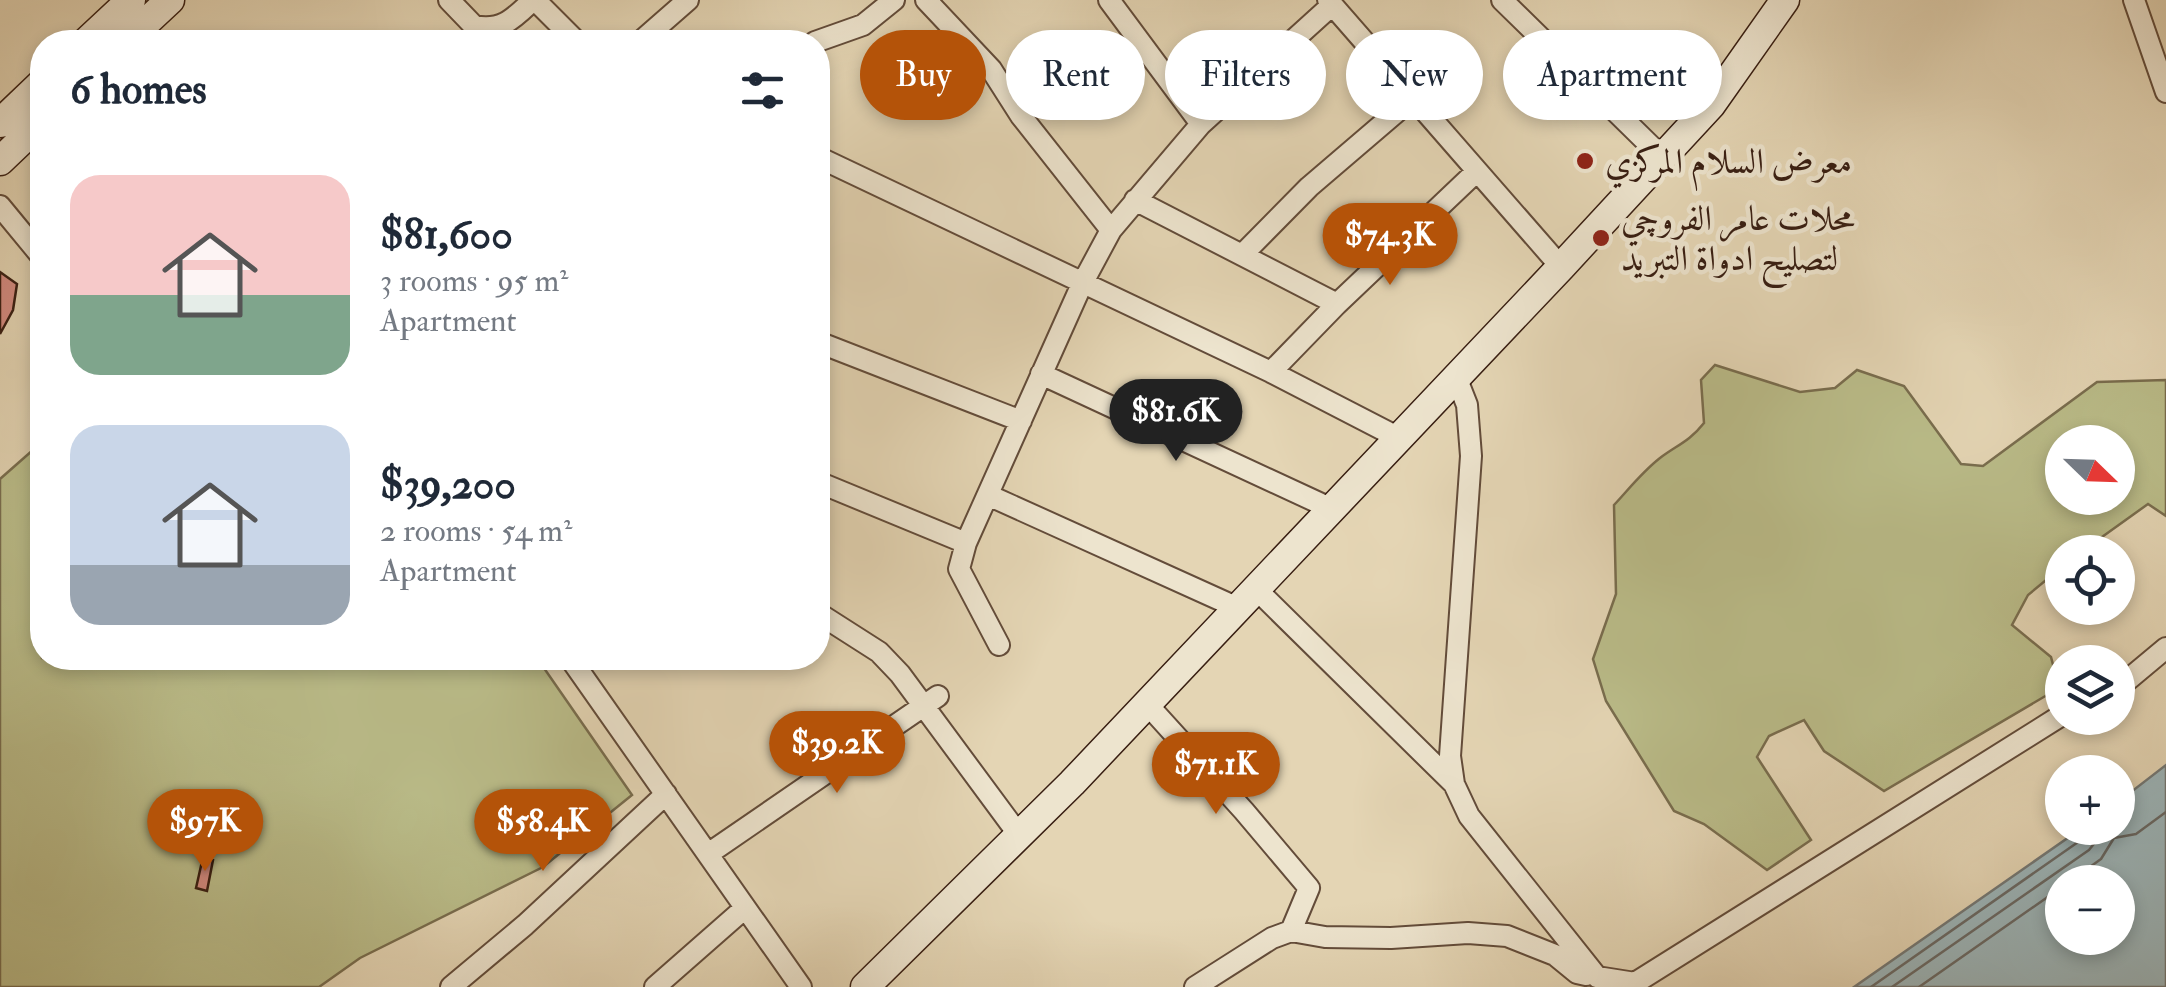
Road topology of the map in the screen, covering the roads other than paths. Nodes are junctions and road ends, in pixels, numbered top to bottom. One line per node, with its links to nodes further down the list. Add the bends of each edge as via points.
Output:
1 (170, 0): 14 (street)
2 (449, 0): 3 (street, via 474,26 493,28)
3 (534, 0): 15 (street)
4 (688, 0): 16 (street)
5 (894, 0): 18 (street, via 863,24)
6 (926, 0): 32 (street, via 991,69)
7 (1109, 0): 24 (street)
8 (1502, 0): 26 (street)
9 (1785, 0): 26 (street, via 1711,105)
10 (2134, 0): 19 (street)
11 (1330, 2): 17 (street); 24 (street)
12 (122, 3): 13 (street)
13 (97, 30)
14 (138, 30)
15 (564, 30)
16 (654, 30)
17 (1354, 30)
18 (830, 36)
19 (2166, 92)
20 (30, 94): 23 (street)
21 (1387, 120): 34 (street)
22 (1432, 120): 29 (street)
23 (0, 123)
24 (1202, 124): 30 (street)
25 (30, 132): 27 (street)
26 (1662, 157): 35 (street)
27 (0, 161)
28 (830, 162): 36 (street)
29 (1477, 171): 35 (street); 37 (street)
30 (1135, 200): 32 (street); 34 (street)
31 (0, 206): 33 (street)
32 (1111, 230): 36 (street)
33 (30, 243)
34 (1242, 255): 37 (street)
35 (1560, 267): 41 (street)
36 (1082, 284): 39 (street); 40 (street)
37 (1337, 304): 39 (street)
38 (830, 347): 42 (street)
39 (1271, 372): 43 (street)
40 (1042, 374): 42 (street); 46 (street)
41 (1456, 378): 43 (street); 57 (street, via 1467,405 1471,456 1450,756)
42 (1021, 421): 45 (street)
43 (1399, 438): 46 (street)
44 (830, 487): 47 (street)
45 (988, 495): 47 (street); 48 (street)
46 (1332, 509): 48 (street)
47 (966, 543): 50 (street, via 959,570)
48 (1247, 598): 55 (street); 57 (street)
49 (830, 621): 54 (street, via 879,652)
50 (998, 645)
51 (2166, 648): 53 (street)
52 (578, 670): 58 (street)
53 (2135, 674)
54 (930, 702): 59 (street); 60 (street)
55 (1146, 704): 59 (street); 62 (street, via 1309,888)
56 (2045, 727): 63 (street, via 1635,983)
57 (1454, 784): 63 (street, via 1470,816)
58 (666, 794): 60 (street); 64 (street)
59 (1018, 836): 67 (street)
60 (708, 854): 61 (street)
61 (746, 908): 65 (street); 66 (street)
62 (1291, 931): 63 (street, via 1341,938 1507,936); 68 (street)
63 (1597, 977)
64 (451, 987)
65 (655, 987)
66 (801, 987)
67 (865, 987)
68 (1195, 987)

